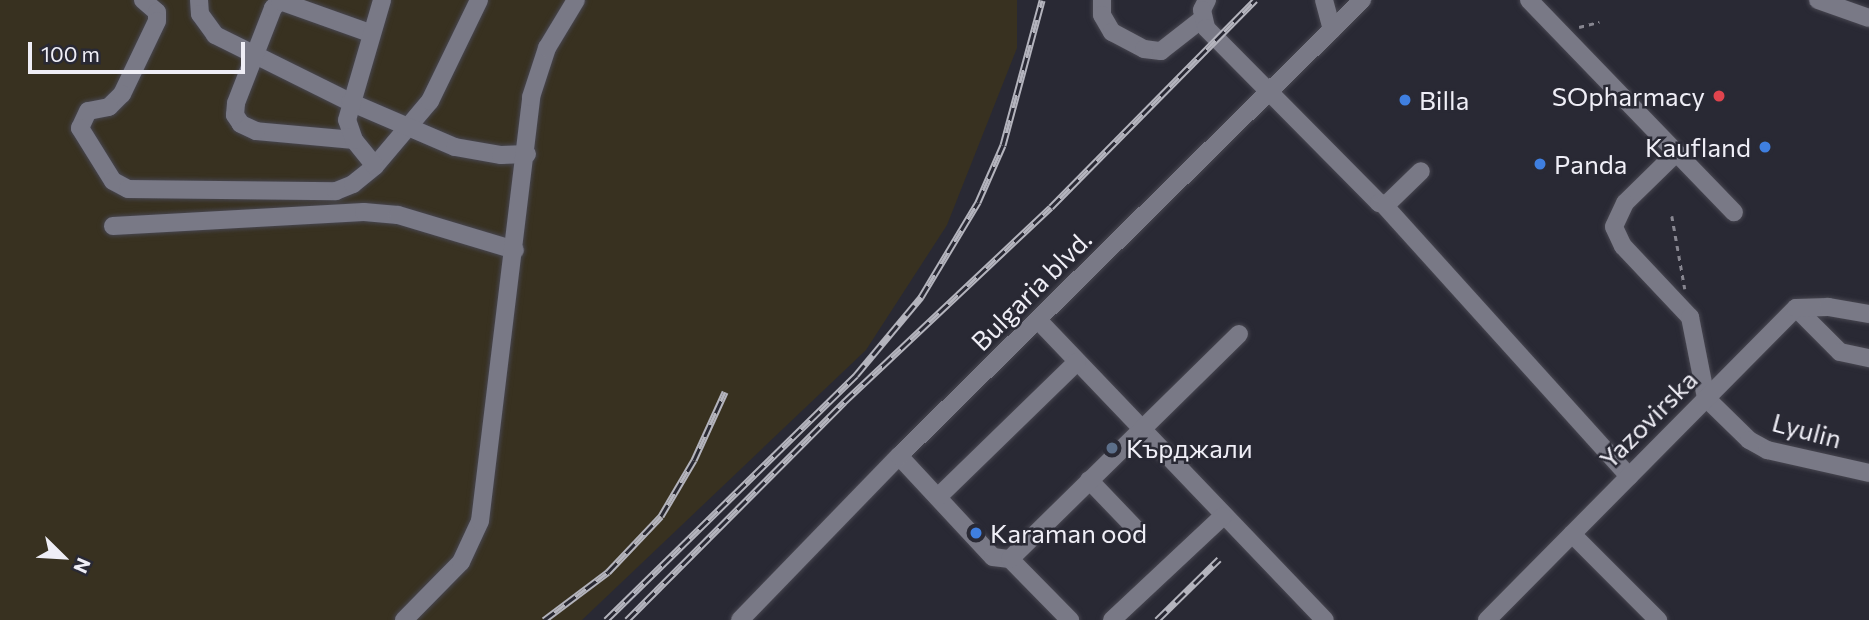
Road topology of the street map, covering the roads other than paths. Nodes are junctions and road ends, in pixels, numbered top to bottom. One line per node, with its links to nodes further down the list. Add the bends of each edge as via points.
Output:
1 (143, 0): 23 (street, via 157,12 157,21 122,94 109,107 88,110 80,128 120,187 335,191)
2 (199, 0): 16 (street, via 200,14 215,35)
3 (382, 0): 15 (street)
4 (479, 0): 19 (street, via 443,82)
5 (576, 0): 22 (street, via 547,48 531,97)
6 (1102, 0): 13 (street, via 1102,15 1112,32 1144,49 1161,51)
7 (1207, 0): 13 (street)
8 (1324, 0): 14 (street)
9 (1362, 0): 14 (street, Bulgaria blvd.)
10 (1529, 0): 21 (street)
11 (1818, 0): 12 (street)
12 (1869, 18)
13 (1202, 19): 17 (street)
14 (1332, 30): 17 (street, Bulgaria blvd.)
15 (370, 33): 16 (street, via 280,1); 18 (street)
16 (255, 55): 18 (street); 20 (street, via 236,103 241,124 256,131)
17 (1268, 93): 25 (street); 31 (street, Bulgaria blvd.)
18 (349, 102): 19 (street); 20 (street, via 347,120)
19 (408, 128): 22 (street, via 455,147); 23 (street)
20 (354, 140): 23 (street)
21 (1676, 153): 26 (street); 35 (street, via 1625,203 1614,227 1623,246 1690,317)
22 (527, 154): 28 (street)
23 (376, 166)
24 (1421, 171): 25 (street)
25 (1383, 204): 39 (street)
26 (1734, 212)
27 (113, 226): 28 (street, via 364,212 398,215)
28 (515, 250): 46 (street, via 480,521 455,569)
29 (1796, 308): 30 (street, via 1828,307); 33 (street, via 1840,352); 35 (street, Yazovirska)
30 (1869, 314)
31 (1038, 320): 34 (street); 37 (street, Bulgaria blvd.)
32 (1239, 334): 36 (street)
33 (1869, 358)
34 (1077, 362): 36 (street); 41 (street)
35 (1706, 398): 38 (street, Lyulin, via 1749,440 1767,450); 39 (street, Yazovirska)
36 (1140, 429): 40 (street); 42 (street)
37 (899, 456): 41 (street); 47 (street, Bulgaria blvd.)
38 (1869, 472)
39 (1629, 476): 44 (street, Yazovirska)
40 (1089, 480): 43 (street); 45 (street)
41 (938, 497): 45 (street, via 993,557)
42 (1223, 516): 49 (street); 50 (street)
43 (1135, 528)
44 (1572, 534): 51 (street, Yazovirska); 52 (street)
45 (1010, 559): 48 (street)
46 (404, 620)
47 (740, 620)
48 (1070, 620)
49 (1112, 620)
50 (1325, 620)
51 (1487, 620)
52 (1658, 620)

